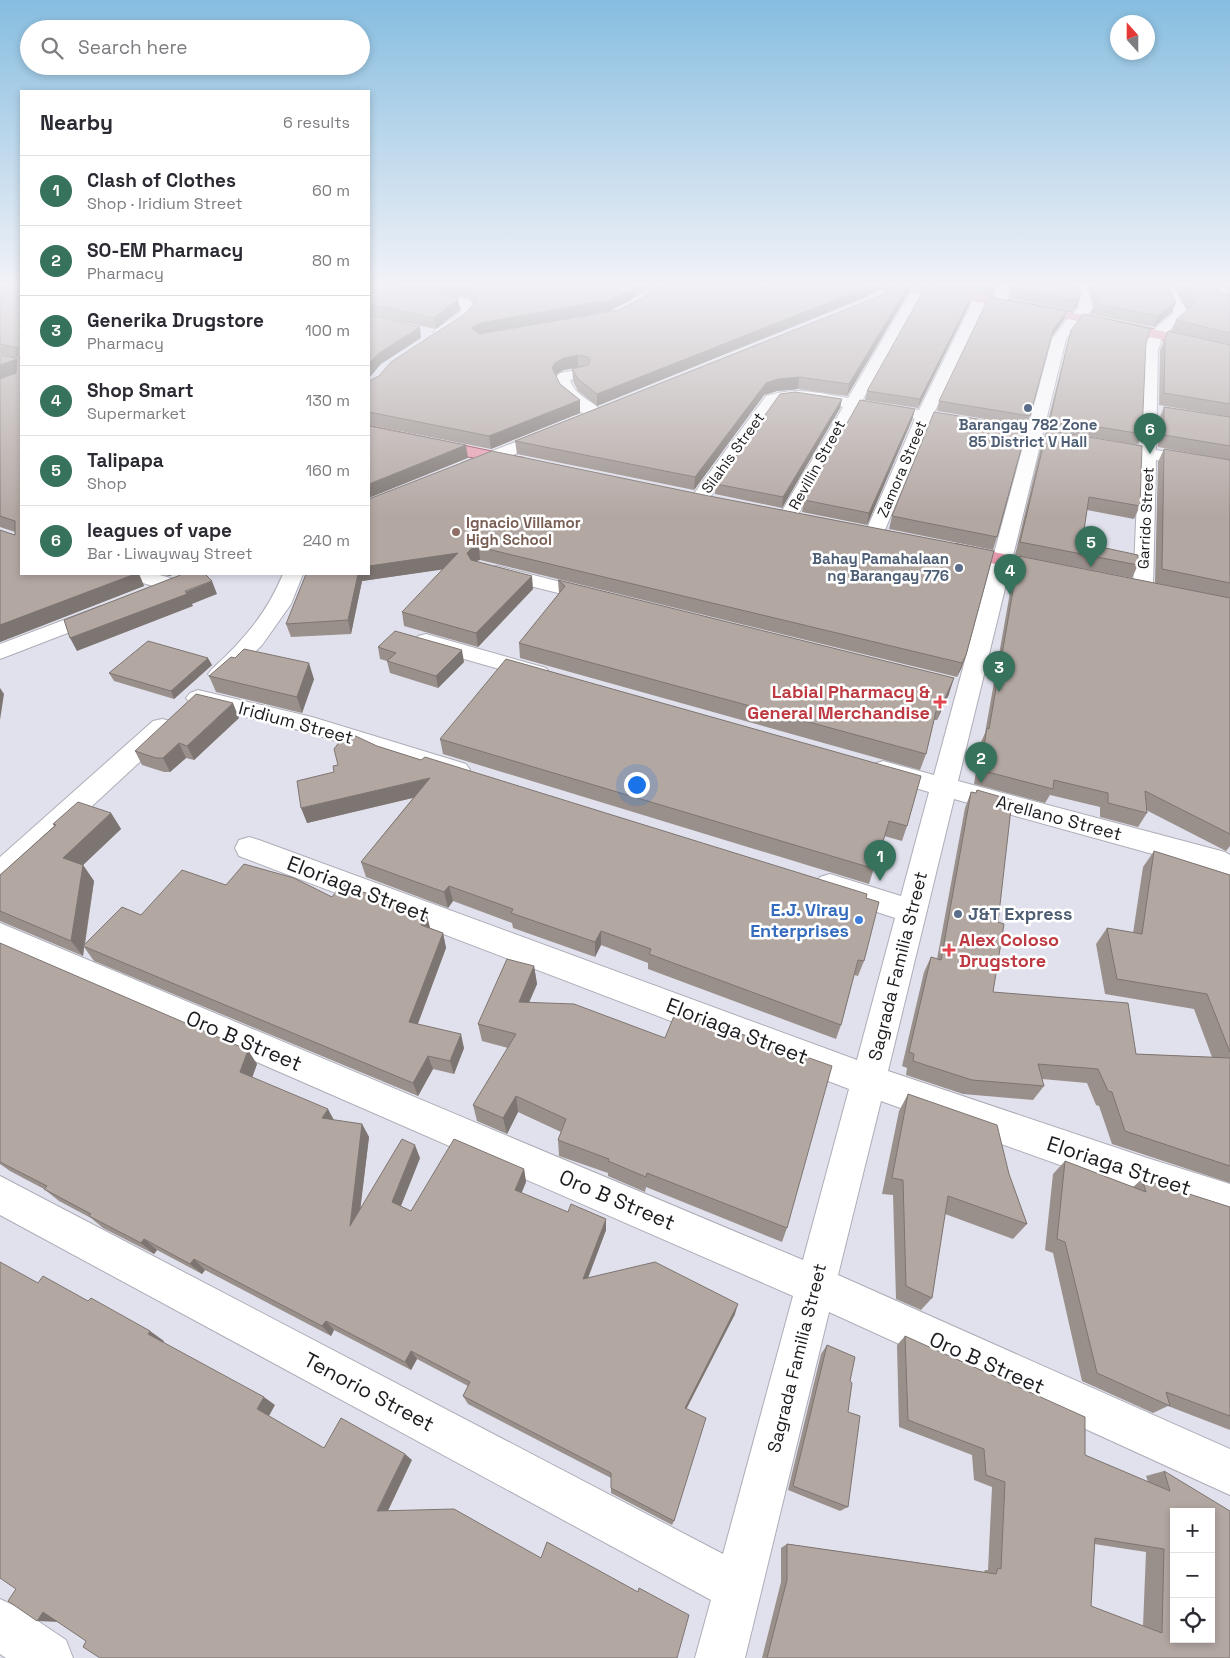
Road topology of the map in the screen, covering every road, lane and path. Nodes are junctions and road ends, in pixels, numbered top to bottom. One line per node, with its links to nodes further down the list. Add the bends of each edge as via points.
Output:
1 (875, 361): 6 (street, Revillin Street)
2 (951, 361): 9 (street, Zamora Street)
3 (1053, 361): 15 (street, Sagrada Familia Street)
4 (1151, 361): 7 (street, Garrido Street)
5 (582, 373): 10 (street, via 564,376 564,387 570,396 601,412)
6 (851, 404): 9 (street, Silahis Street); 24 (street, Silahis Street, via 801,395 772,399); 25 (street, Revillin Street)
7 (1149, 411): 8 (street); 18 (street, Garrido Street)
8 (1167, 414)
9 (924, 417): 12 (street, Silahis Street); 28 (street, Zamora Street)
10 (580, 421)
11 (563, 428): 19 (street)
12 (989, 428)
13 (370, 431): 19 (main road)
14 (1017, 432): 15 (street)
15 (1035, 435): 16 (street); 30 (street, Sagrada Familia Street)
16 (1054, 438)
17 (1092, 445): 18 (street)
18 (1149, 454): 21 (street); 36 (street, Garrido Street)
19 (492, 457): 20 (main road); 22 (street)
20 (534, 465)
21 (1230, 467)
22 (448, 474)
23 (679, 495): 24 (main road)
24 (708, 501)
25 (779, 515): 26 (main road)
26 (808, 520)
27 (856, 529): 28 (main road)
28 (884, 535)
29 (939, 547): 30 (main road)
30 (1002, 560): 32 (main road); 47 (street, Sagrada Familia Street, via 959,688)
31 (480, 568): 39 (street)
32 (1068, 573)
33 (140, 575): 38 (street, via 180,581)
34 (293, 575): 44 (street, via 285,597 251,645)
35 (1124, 584): 36 (main road)
36 (1143, 588): 37 (main road)
37 (1162, 592)
38 (143, 595)
39 (614, 601)
40 (116, 606): 42 (street)
41 (405, 635): 43 (street)
42 (0, 652)
43 (559, 679)
44 (195, 697): 46 (street, Iridium Street, via 312,725); 50 (street)
45 (857, 763): 47 (street, Arellano Street)
46 (484, 778)
47 (944, 788): 49 (street, Arellano Street, via 1215,860); 52 (street, Sagrada Familia Street)
48 (249, 848): 54 (street, Eloriaga Street)
49 (1230, 867)
50 (0, 874)
51 (808, 878): 52 (street)
52 (912, 911): 54 (street, Sagrada Familia Street)
53 (0, 936): 57 (street, Oro B Street)
54 (869, 1081): 56 (street, Eloriaga Street, via 1144,1176); 57 (street, Sagrada Familia Street)
55 (0, 1195): 59 (street, Tenorio Street)
56 (1230, 1202)
57 (816, 1286): 58 (street, Oro B Street); 59 (street, Sagrada Familia Street)
58 (1230, 1472)
59 (738, 1588): 62 (street, Sagrada Familia Street)
60 (0, 1624): 61 (street)
61 (48, 1658)
62 (720, 1658)

